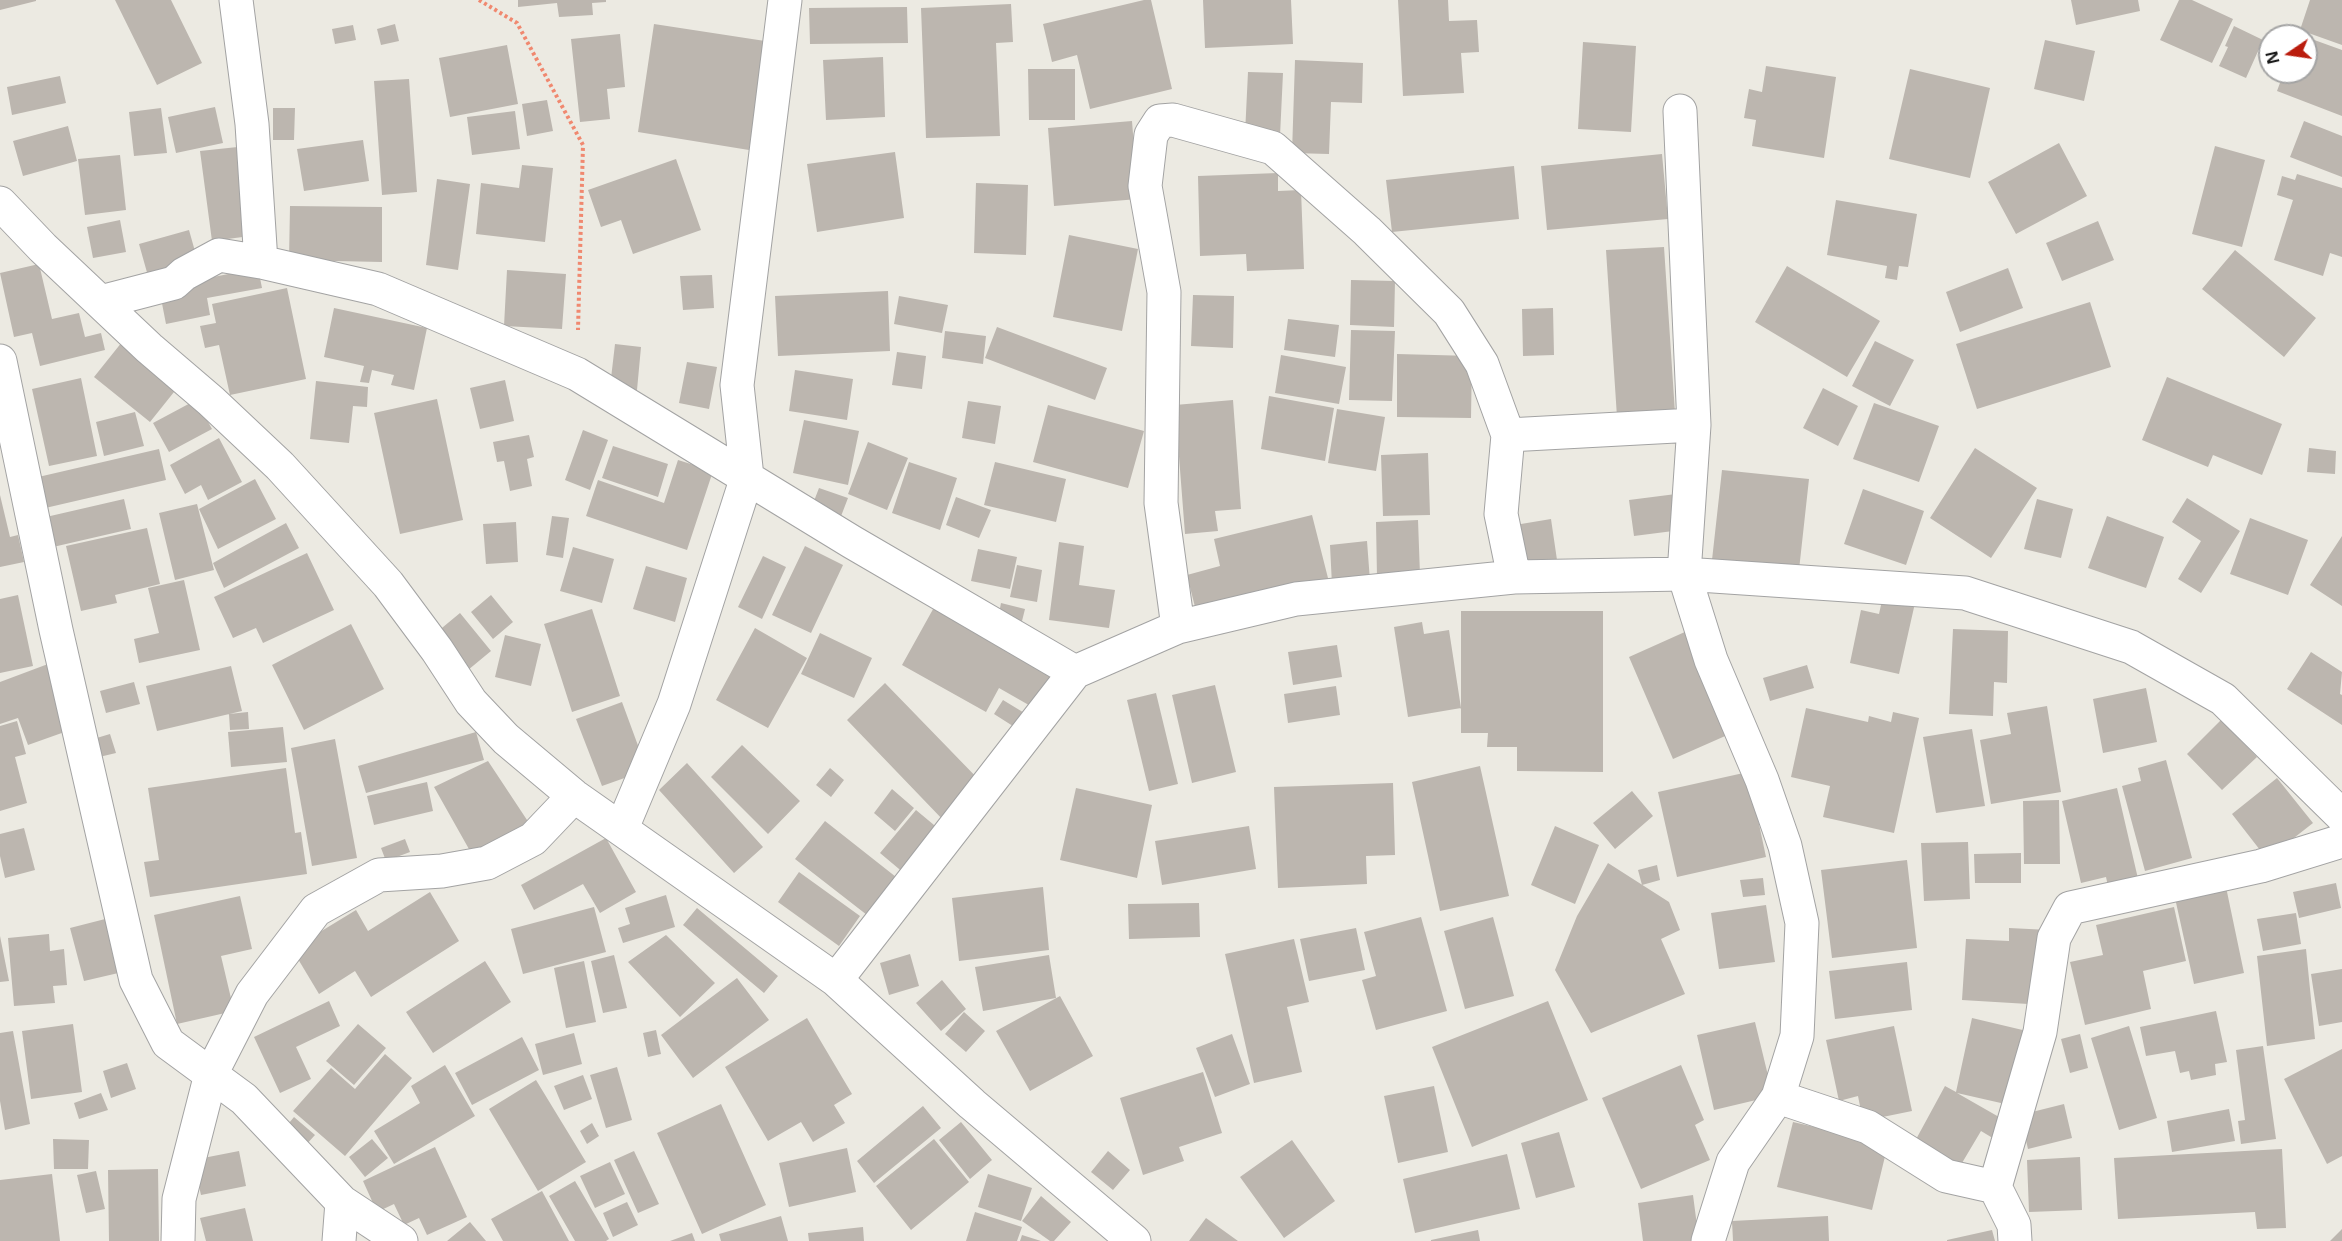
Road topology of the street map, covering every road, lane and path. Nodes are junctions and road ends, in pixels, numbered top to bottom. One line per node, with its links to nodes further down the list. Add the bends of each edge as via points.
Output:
1 (236, 0): 6 (street, via 252,124)
2 (479, 0): 9 (path, via 517,23 583,145)
3 (785, 0): 12 (street, via 737,385)
4 (1680, 111): 10 (street)
5 (0, 203): 7 (street)
6 (261, 262): 7 (street, via 219,255 174,282); 9 (street, via 378,289)
7 (101, 302): 17 (street, via 280,466 388,584 471,702 506,740)
8 (0, 361): 22 (street, via 56,630 136,980 168,1043)
9 (577, 374): 12 (street)
10 (1694, 425): 11 (street); 13 (street)
11 (1508, 435): 14 (street, via 1501,514); 15 (street, via 1482,364 1449,312 1367,231 1273,148 1173,120 1160,121 1151,135 1145,186 1164,292 1161,503)
12 (747, 477): 16 (street); 19 (street, via 674,704)
13 (1683, 574): 14 (street); 18 (street, via 1965,593 2131,647 2223,699); 23 (street, via 1711,660 1762,780 1785,846 1802,923 1797,1036)
14 (1514, 577): 15 (street, via 1296,600)
15 (1178, 627): 16 (street)
16 (1075, 672): 21 (street)
17 (574, 796): 19 (street); 22 (street, via 533,839 487,863 442,872 379,875 316,910 252,994)
18 (2342, 816)
19 (622, 828): 21 (street)
20 (2342, 841): 24 (street, via 2261,866 2070,908 2054,938 2040,1032)
21 (836, 980): 29 (street, via 972,1104)
22 (211, 1074): 25 (street, via 244,1099); 26 (street, via 179,1199)
23 (1778, 1097): 24 (street, via 1868,1127 1946,1176); 30 (street, via 1733,1162)
24 (1995, 1187): 31 (street, via 2013,1225)
25 (342, 1202): 27 (street); 28 (street)
26 (178, 1241)
27 (339, 1241)
28 (401, 1241)
29 (1134, 1241)
30 (1708, 1241)
31 (2015, 1241)

